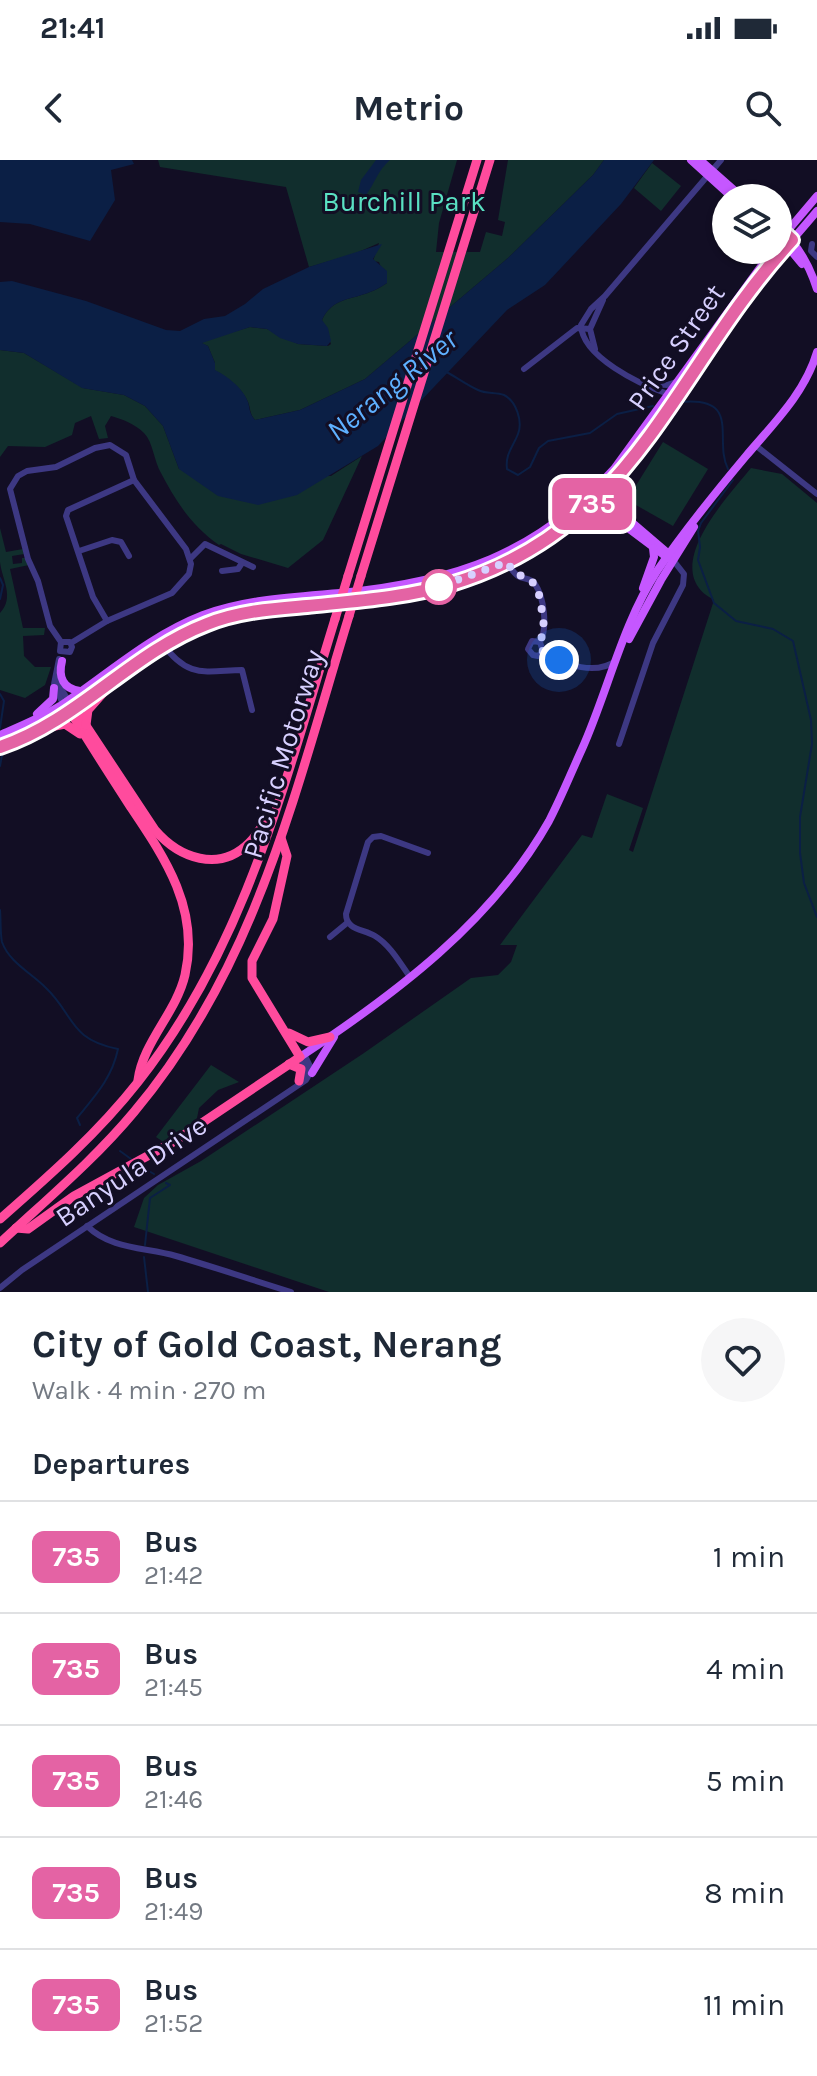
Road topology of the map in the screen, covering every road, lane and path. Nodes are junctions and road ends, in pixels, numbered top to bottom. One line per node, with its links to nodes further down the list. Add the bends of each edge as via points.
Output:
1 (477, 160): 77 (highway, Pacific Motorway, bridge)
2 (492, 160): 78 (highway, Pacific Motorway, bridge)
3 (691, 160): 6 (main road)
4 (700, 160): 6 (main road)
5 (721, 160): 6 (street)
6 (709, 174): 7 (main road); 8 (main road); 19 (street)
7 (719, 184)
8 (723, 184)
9 (817, 196): 11 (main road, Price Street)
10 (817, 211): 12 (main road, Price Street)
11 (792, 227)
12 (792, 231)
13 (812, 244): 15 (street)
14 (792, 248): 18 (main road, via 810,268)
15 (817, 257)
16 (763, 264): 27 (main road, Price Street)
17 (766, 264): 25 (main road, Price Street)
18 (817, 289)
19 (605, 296): 20 (street); 21 (street)
20 (581, 328): 21 (street); 23 (street, via 586,343); 24 (street)
21 (590, 329): 23 (street)
22 (817, 352): 29 (main road, via 797,395)
23 (602, 358): 26 (street)
24 (524, 369)
25 (692, 374): 28 (main road); 30 (main road, Price Street)
26 (641, 381): 27 (street); 28 (street)
27 (677, 381): 28 (main road, Price Street)
28 (668, 394): 34 (main road, Price Street)
29 (755, 445): 32 (street); 36 (main road)
30 (628, 466): 33 (main road, Price Street); 35 (main road, via 616,495)
31 (134, 480): 40 (street, via 68,510); 44 (street); 51 (street, via 126,455 103,445 56,467 27,471 12,483 10,498 28,559 50,628)
32 (817, 494)
33 (601, 496): 34 (main road); 35 (main road)
34 (586, 503): 39 (main road); 43 (main road, Price Street, via 548,538)
35 (617, 509): 37 (main road)
36 (700, 515): 38 (main road); 42 (main road)
37 (647, 533): 38 (main road); 42 (main road)
38 (677, 542): 42 (main road)
39 (653, 548): 42 (main road); 48 (main road)
40 (79, 551): 41 (street, via 112,540 121,542); 49 (street, via 93,597)
41 (129, 556)
42 (670, 557): 48 (main road); 58 (main road); 74 (street, via 684,574 683,585 653,643)
43 (505, 558): 50 (main road, via 394,588 248,603); 52 (street, via 514,573 538,589 544,630); 54 (main road, via 463,580 408,594 232,615)
44 (190, 559): 45 (street, via 205,544); 49 (street, via 189,574 172,593)
45 (242, 563): 46 (street); 47 (street, via 238,569)
46 (253, 567)
47 (222, 571)
48 (635, 612): 58 (main road)
49 (107, 621): 53 (street)
50 (158, 636): 54 (street); 66 (main road)
51 (61, 642): 53 (street); 55 (street)
52 (540, 642): 57 (street); 57 (street, via 532,641 528,649 538,656)
53 (71, 643): 56 (street)
54 (164, 646): 62 (street, via 196,672); 64 (main road)
55 (60, 651): 56 (street); 65 (street)
56 (70, 652): 60 (street)
57 (543, 652): 61 (street)
58 (618, 658): 61 (street); 63 (main road)
59 (247, 659): 62 (street)
60 (62, 661): 66 (main road, via 63,683); 67 (street, via 58,683)
61 (596, 669): 63 (street)
62 (242, 670): 68 (street)
63 (607, 683): 82 (main road, via 548,822 482,911)
64 (111, 684): 69 (main road); 70 (highway, via 88,710)
65 (54, 688): 67 (street); 71 (main road, via 47,706)
66 (80, 691): 67 (main road)
67 (66, 702): 69 (main road); 71 (main road)
68 (252, 710)
69 (73, 711): 70 (highway); 72 (main road); 75 (highway)
70 (86, 725): 77 (highway, via 155,830 181,854 205,860 234,854)
71 (17, 728): 73 (main road)
72 (45, 728): 75 (highway, via 67,725); 76 (main road)
73 (0, 735)
74 (619, 744)
75 (91, 745): 90 (highway, via 166,860 187,922 188,957 181,988 140,1063)
76 (0, 747)
77 (275, 811): 90 (highway, Pacific Motorway, via 246,896 215,963 185,1017)
78 (281, 838): 83 (highway, via 287,856 275,909 252,970 255,985); 94 (highway, Pacific Motorway, via 235,957 176,1057 106,1144)
79 (428, 853): 80 (street, via 381,836 370,839)
80 (347, 923): 81 (street); 82 (street, via 383,941)
81 (330, 937)
82 (410, 977): 84 (main road)
83 (285, 1029): 85 (highway, via 304,1041); 86 (highway)
84 (340, 1031): 85 (main road); 88 (main road)
85 (330, 1037): 86 (main road)
86 (302, 1055): 87 (highway); 88 (street); 89 (street, via 307,1069)
87 (289, 1064): 89 (highway, via 301,1069); 94 (highway, via 153,1154 74,1196 28,1229)
88 (312, 1073): 91 (street, Banyula Drive)
89 (299, 1081): 91 (street, Banyula Drive)
90 (137, 1083): 92 (highway, Pacific Motorway, via 80,1147)
91 (288, 1092): 93 (street, Banyula Drive)
92 (0, 1219)
93 (87, 1226): 96 (street, Banyula Drive); 97 (street, via 116,1244 162,1252)
94 (16, 1228): 95 (highway, Pacific Motorway)
95 (0, 1243)
96 (0, 1288)
97 (291, 1292)

